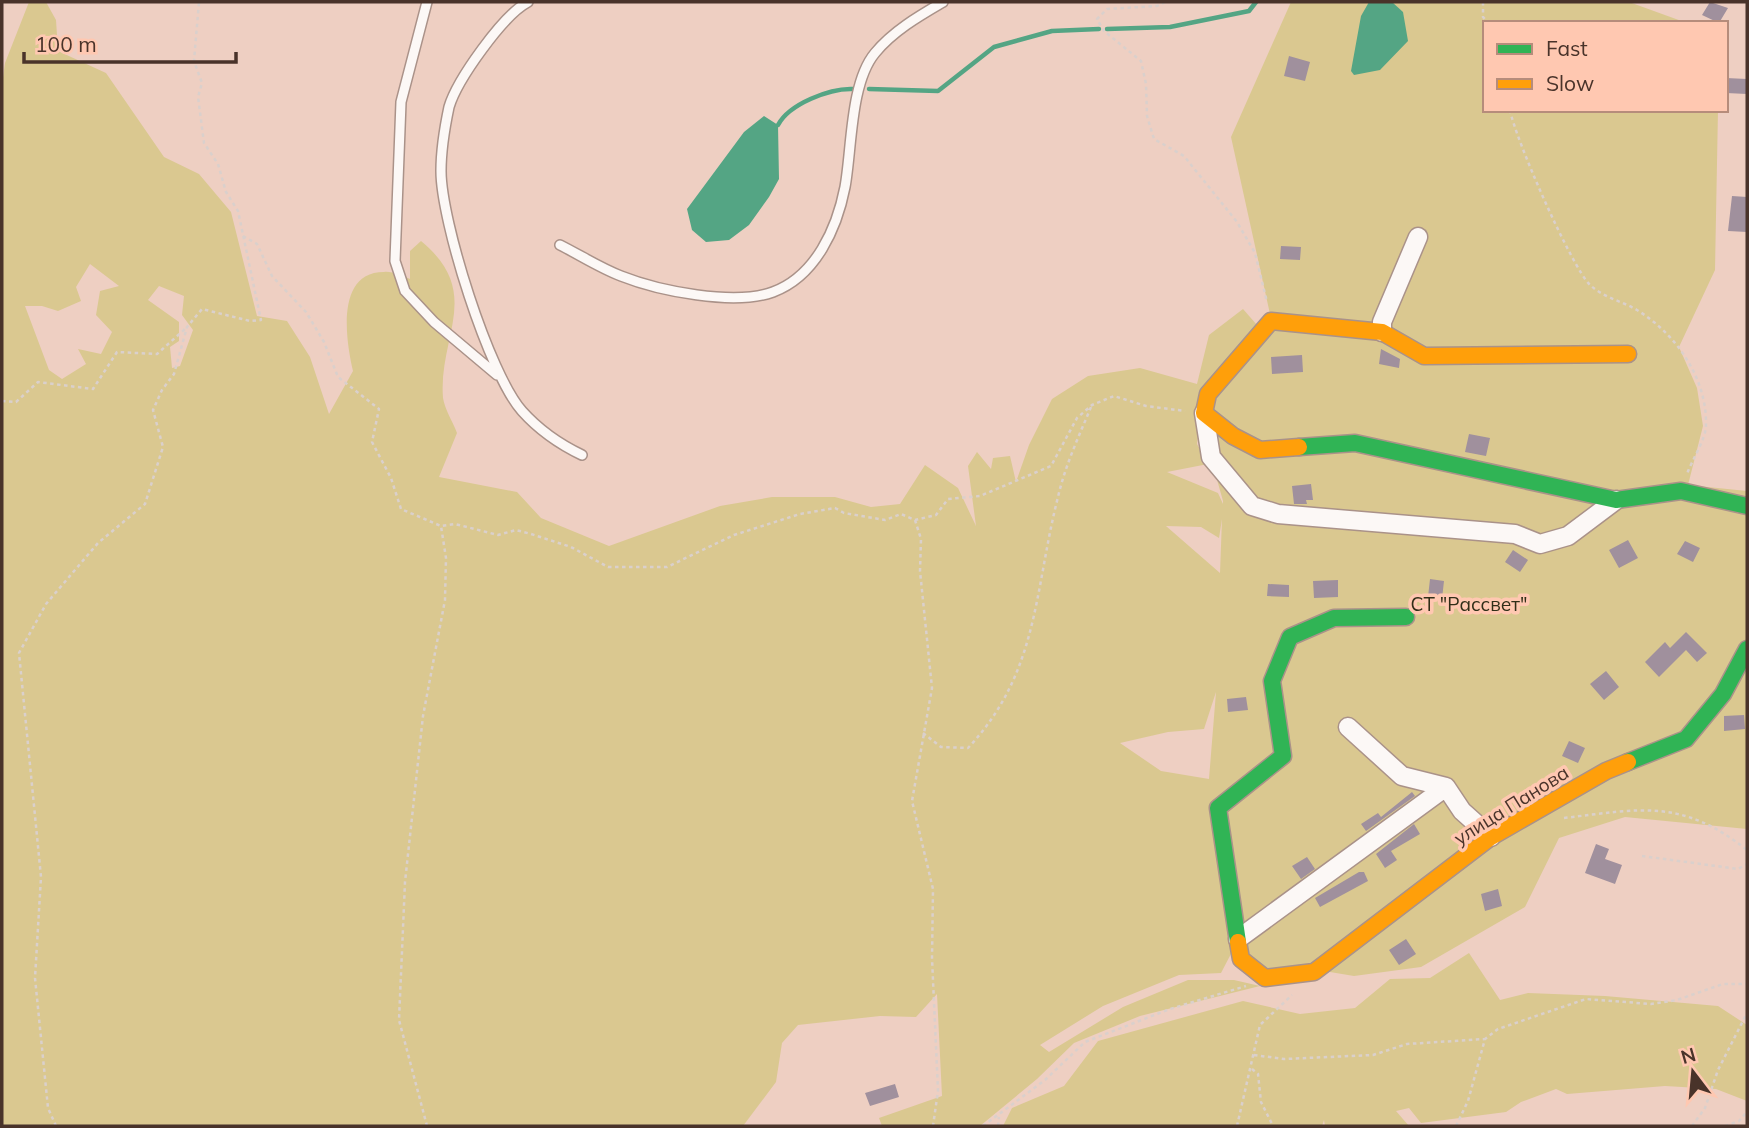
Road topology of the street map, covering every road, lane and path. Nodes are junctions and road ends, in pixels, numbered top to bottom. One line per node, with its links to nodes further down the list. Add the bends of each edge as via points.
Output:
1 (199, 2): 9 (path, via 194,61 202,83 198,97 204,143 238,211)
2 (428, 2): 16 (lane, via 401,102 396,261 405,290 434,322)
3 (528, 2): 16 (lane, via 495,32 450,106 441,172 449,223)
4 (943, 2): 11 (lane, via 906,24 874,54 861,83 845,189 828,242 805,272 773,292 720,298 621,276)
5 (1165, 2): 12 (path, via 1107,9 1097,19 1104,31 1140,61 1146,116 1154,139 1184,156 1237,222 1255,253)
6 (1483, 2): 7 (path)
7 (1486, 21)
8 (1511, 112): 21 (path, via 1546,202 1580,271 1609,299 1637,310 1670,338 1698,378 1707,426)
9 (243, 236): 13 (path, via 261,320 202,309); 25 (path, via 257,244 272,276 306,312 338,377 379,409 372,442 401,509)
10 (1418, 237): 14 (street, via 1381,322)
11 (559, 245)
12 (1271, 321): 14 (street); 19 (street, via 1208,394)
13 (187, 327): 17 (path, via 157,354 117,352 93,389 38,382 16,402); 46 (path, via 174,374 153,410 163,447 145,503 98,543 46,604 19,653 41,877 35,978 48,1108)
14 (1382, 332): 15 (street, via 1424,356)
15 (1628, 354)
16 (499, 376): 20 (lane, via 522,411 557,444)
17 (2, 401)
18 (1092, 405): 19 (path, via 1114,396 1146,406); 24 (path, via 1077,418 1051,466 980,496 948,499 936,515); 29 (path, via 1058,495 1037,607 1013,687 968,748 942,747)
19 (1204, 414): 22 (street, via 1260,450 1355,443); 22 (street, via 1211,457 1252,506 1278,514 1516,534 1541,544 1568,536)
20 (582, 455)
21 (1681, 491): 22 (street); 23 (street)
22 (1616, 500)
23 (1747, 506)
24 (915, 520): 25 (path, via 901,514 885,520 835,508 811,512 734,535 667,567 608,567 571,547 516,530 498,534 455,524); 29 (path, via 921,539 932,688)
25 (441, 526): 47 (path, via 445,600 421,730 405,883 399,1020)
26 (1406, 617): 36 (street, via 1334,618 1290,637 1272,681 1283,756 1219,807)
27 (1747, 649): 32 (street, улица Панова, via 1723,694 1686,739 1606,771)
28 (1348, 727): 30 (street, via 1402,776)
29 (923, 733): 48 (path, via 912,801 933,889 938,1091)
30 (1446, 787): 32 (street, via 1462,811); 36 (street)
31 (1553, 818): 33 (path, via 1657,808 1720,829)
32 (1491, 837): 37 (street, улица Панова, via 1314,972)
33 (1747, 850)
34 (1642, 856): 35 (path, via 1738,869)
35 (1747, 864)
36 (1238, 939): 37 (street, via 1241,959)
37 (1265, 978): 45 (path, via 1085,1042)
38 (1747, 984): 41 (path, via 1723,984 1677,1000 1651,1003 1586,999 1498,1029)
39 (1297, 990): 42 (path, via 1260,1025)
40 (1747, 1013): 54 (path, via 1705,1108)
41 (1485, 1039): 42 (path, via 1407,1044 1373,1055 1284,1059); 53 (path)
42 (1254, 1055): 43 (path)
43 (1251, 1068): 51 (path); 52 (path, via 1258,1074 1261,1102)
44 (1747, 1112): 55 (path)
45 (999, 1117): 49 (path); 50 (path)
46 (56, 1126)
47 (427, 1126)
48 (933, 1126)
49 (983, 1126)
50 (998, 1126)
51 (1237, 1126)
52 (1273, 1126)
53 (1456, 1126)
54 (1692, 1126)
55 (1725, 1126)

